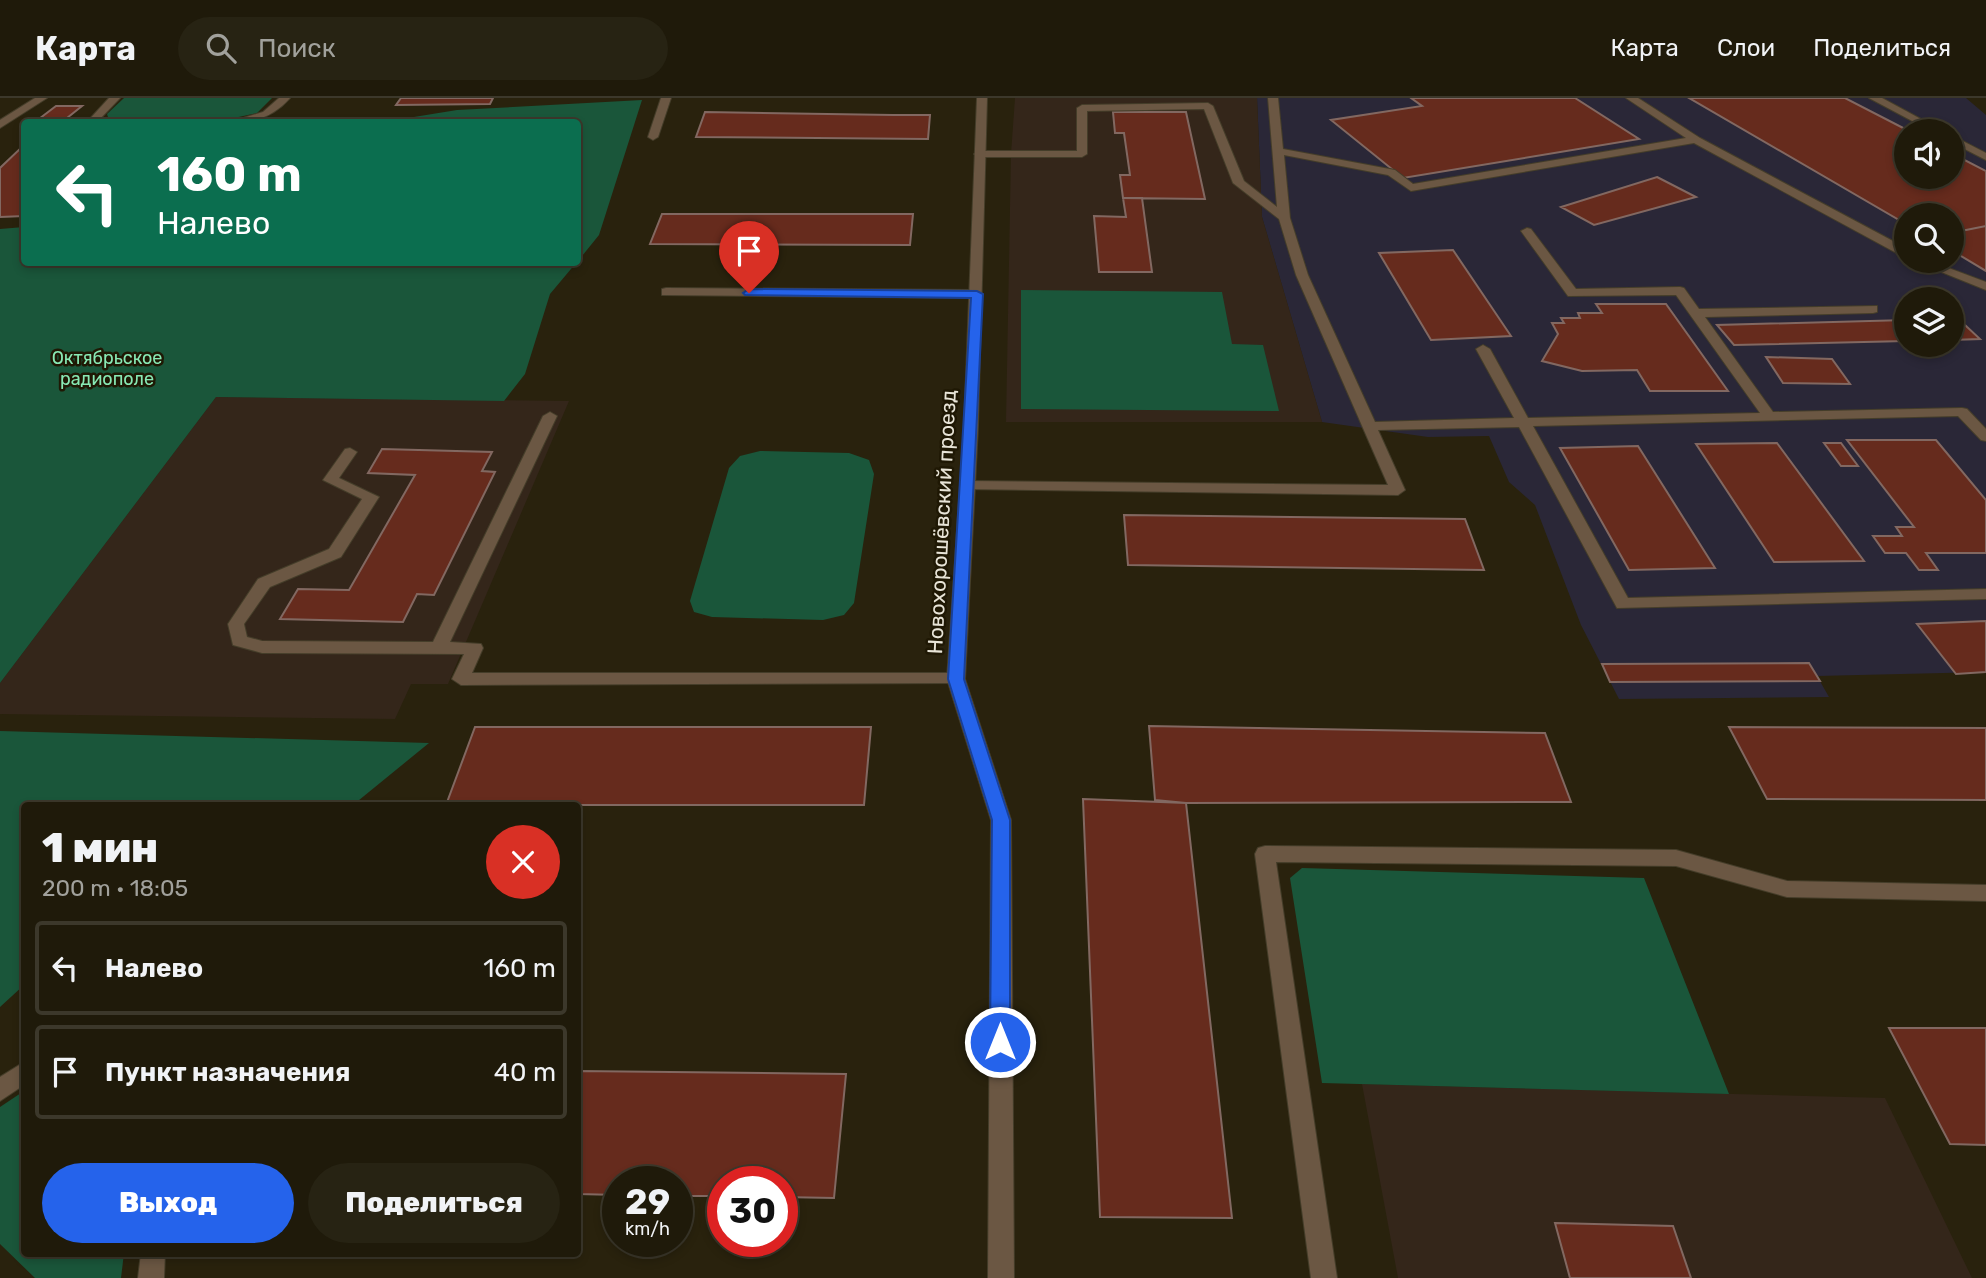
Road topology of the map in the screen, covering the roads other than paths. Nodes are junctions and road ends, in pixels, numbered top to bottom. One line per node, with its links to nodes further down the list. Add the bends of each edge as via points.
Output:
1 (42, 98): 12 (street)
2 (116, 98): 9 (street)
3 (285, 98): 10 (street, via 267,114)
4 (666, 98): 13 (street)
5 (982, 98): 17 (street, Новохорошёвский проезд)
6 (1273, 98): 16 (street)
7 (1631, 98): 14 (street)
8 (1874, 98): 11 (street)
9 (95, 119)
10 (247, 119)
11 (1915, 119)
12 (0, 125)
13 (653, 137)
14 (1696, 139): 16 (street, via 1411,188 1391,172); 21 (street)
15 (1964, 145): 18 (street)
16 (1278, 150): 19 (street)
17 (979, 154): 19 (street, via 1083,154 1082,108 1208,106 1239,183); 25 (street, Новохорошёвский проезд)
18 (1986, 156)
19 (1284, 218): 32 (street, via 1302,275)
20 (1527, 231): 27 (street, via 1572,293 1679,291)
21 (1894, 246)
22 (1952, 273): 23 (street)
23 (1986, 286)
24 (666, 292): 25 (street)
25 (977, 294): 35 (street, Новохорошёвский проезд)
26 (1873, 309): 27 (street)
27 (1696, 313): 30 (street)
28 (1483, 349): 31 (street)
29 (550, 416): 37 (street)
30 (1769, 416): 31 (street); 33 (street, via 1962,412)
31 (1523, 422): 32 (street); 36 (street, via 1623,604)
32 (1369, 426): 35 (street, via 1398,490)
33 (1986, 437)
34 (350, 452): 37 (street, via 330,480 371,497 335,553 264,583 236,624 239,641 261,647)
35 (967, 486): 38 (street, Новохорошёвский проезд)
36 (1986, 594)
37 (439, 647): 38 (street, via 475,648 461,679)
38 (956, 679): 44 (street, Новохорошёвский проезд, via 1001,820)
39 (1986, 893): 45 (street, via 1787,889 1675,858 1265,854)
40 (21, 1074): 41 (street)
41 (0, 1090)
42 (153, 1257): 43 (street)
43 (151, 1278)
44 (1001, 1278)
45 (1324, 1278)

